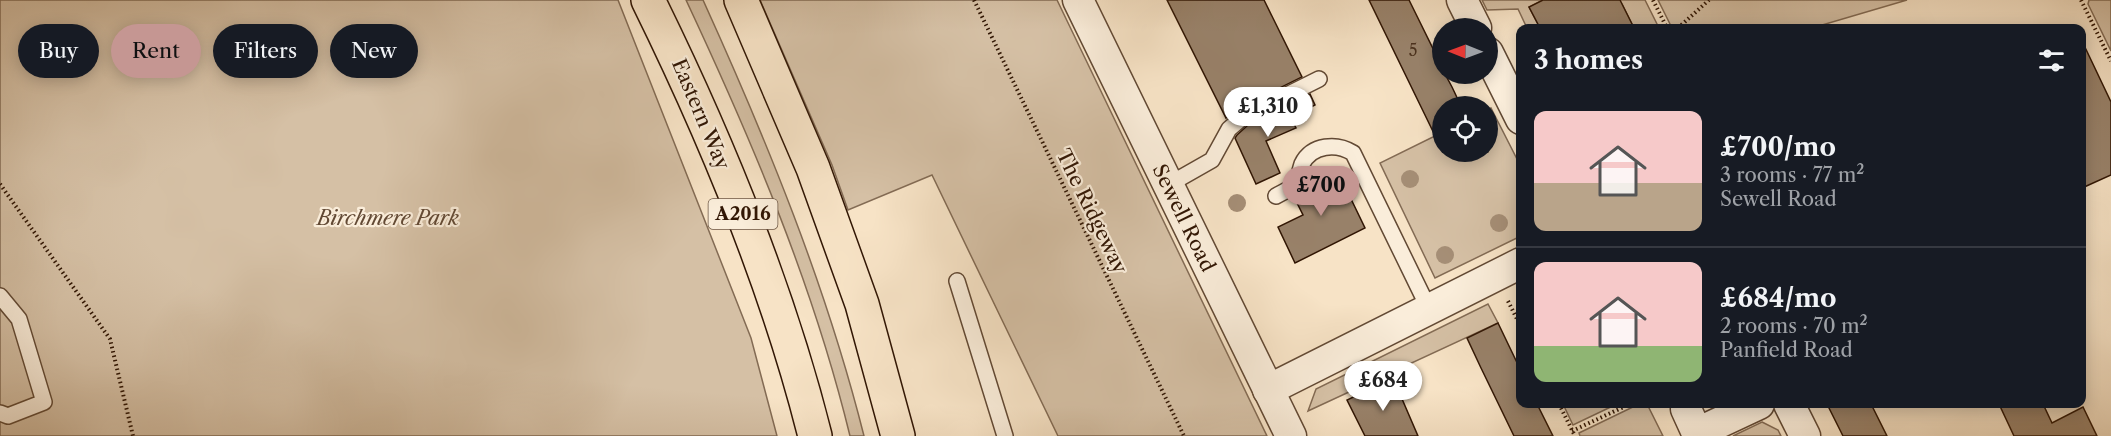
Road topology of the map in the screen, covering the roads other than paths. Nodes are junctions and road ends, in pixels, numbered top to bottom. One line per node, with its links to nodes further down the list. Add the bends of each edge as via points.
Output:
1 (648, 0): 20 (main road, Eastern Way / A2016, via 689,83 749,228 798,371)
2 (741, 0): 21 (main road, via 813,168 862,304)
3 (1078, 0): 9 (street, Sewell Road)
4 (1462, 0): 5 (street)
5 (1471, 18)
6 (1498, 73): 8 (street)
7 (1318, 79): 9 (lane, via 1243,117 1229,129 1212,160)
8 (1516, 109)
9 (1168, 185): 15 (street, Sewell Road)
10 (1276, 196): 14 (lane, via 1296,183 1302,164 1315,151 1335,146 1353,153)
11 (1516, 266): 14 (street)
12 (957, 281): 22 (lane)
13 (0, 296): 19 (lane, via 20,319 44,402 8,416)
14 (1429, 309): 15 (street)
15 (1268, 390): 23 (street, Sewell Road)
16 (1750, 408): 18 (street, via 1697,433)
17 (1791, 408): 24 (street)
18 (1686, 409)
19 (0, 413)
20 (815, 436)
21 (898, 436)
22 (1005, 436)
23 (1291, 436)
24 (1805, 436)

